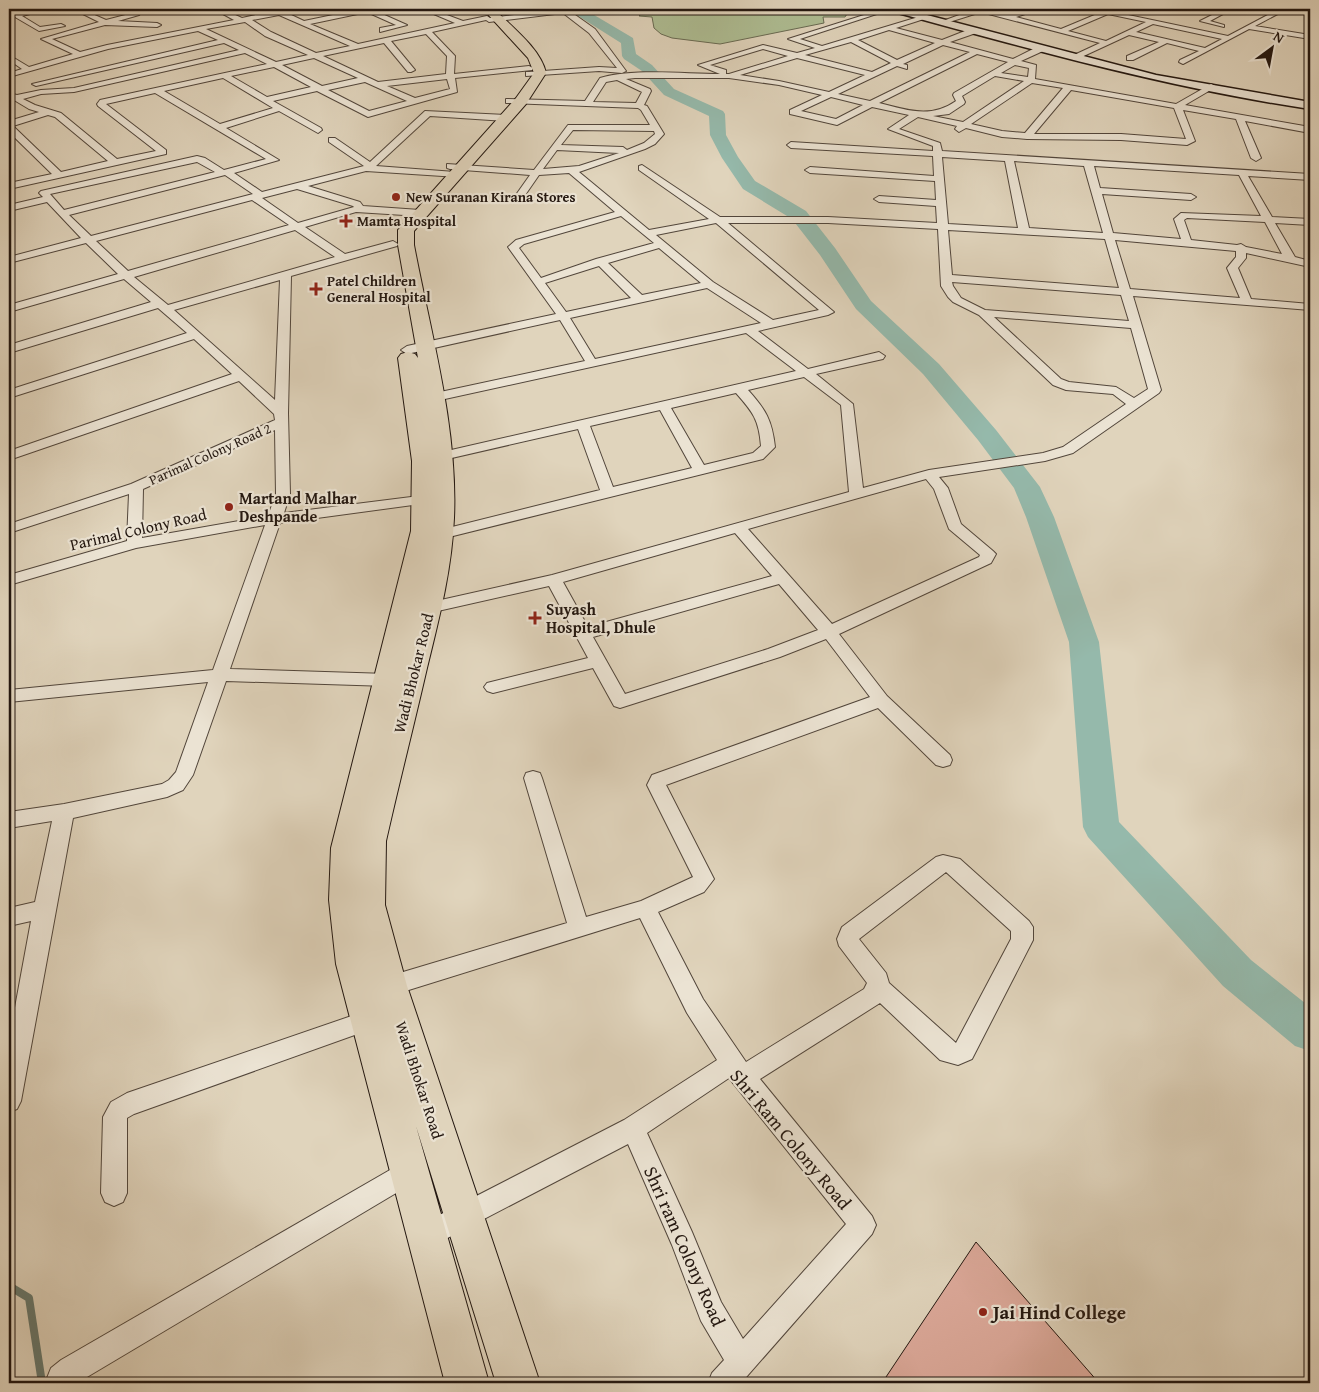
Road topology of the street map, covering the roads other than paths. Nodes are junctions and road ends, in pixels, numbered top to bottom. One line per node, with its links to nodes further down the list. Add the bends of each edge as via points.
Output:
1 (47, 9): 26 (street)
2 (76, 9): 28 (street)
3 (217, 9): 31 (street)
4 (270, 9): 22 (street)
5 (298, 9): 22 (street)
6 (366, 9): 34 (street); 44 (street, via 403,25)
7 (425, 9): 25 (street)
8 (889, 9): 29 (street)
9 (980, 9): 27 (street); 30 (street)
10 (1037, 9): 27 (street)
11 (1115, 9): 20 (street)
12 (1166, 9): 21 (street)
13 (1229, 9): 40 (street, via 1203,22)
14 (1284, 9): 40 (street)
15 (572, 10): 25 (street); 84 (street)
16 (1089, 10): 20 (street)
17 (114, 11): 19 (street)
18 (907, 11): 23 (street); 30 (street)
19 (123, 12): 24 (street); 28 (street)
20 (1107, 12): 33 (street); 43 (street)
21 (1185, 12)
22 (278, 13): 31 (street); 34 (street)
23 (893, 13)
24 (137, 14): 32 (street); 36 (street)
25 (490, 15): 41 (street); 85 (main road, via 533,56 538,64)
26 (12, 16): 35 (street, via 39,29)
27 (1009, 17): 43 (street)
28 (94, 18): 32 (street); 35 (street)
29 (858, 19): 37 (street); 64 (street, via 792,39)
30 (938, 19): 37 (street); 42 (street); 73 (street)
31 (243, 20): 39 (street); 48 (street)
32 (104, 22): 36 (street); 38 (street)
33 (1152, 22): 45 (street); 52 (street)
34 (305, 24): 48 (street); 54 (street)
35 (64, 25): 38 (street)
36 (158, 25): 47 (street)
37 (891, 27): 49 (street); 56 (street)
38 (78, 29): 46 (street); 69 (street, via 45,40)
39 (199, 29): 47 (street); 58 (street)
40 (1245, 29): 52 (street); 53 (street, via 1300,33)
41 (427, 31): 55 (street); 93 (street, via 451,56)
42 (973, 31): 60 (street); 65 (street)
43 (1061, 31): 61 (street)
44 (374, 32)
45 (1129, 33): 59 (street); 61 (street)
46 (91, 34)
47 (174, 34): 62 (street)
48 (268, 34): 70 (street)
49 (910, 34): 57 (street); 60 (street)
50 (357, 35): 54 (street)
51 (99, 38): 62 (street)
52 (1230, 38): 66 (street)
53 (1310, 38)
54 (339, 39): 63 (street)
55 (386, 40): 63 (street); 83 (street)
56 (851, 40): 64 (street); 80 (street)
57 (894, 40)
58 (225, 41): 67 (street); 86 (street)
59 (1166, 41): 66 (street); 75 (street)
60 (941, 43): 68 (street); 80 (street)
61 (1107, 43): 73 (street)
62 (116, 45): 69 (street)
63 (356, 46): 70 (street)
64 (824, 48): 71 (street)
65 (1040, 49): 73 (street); 77 (street)
66 (1206, 50): 78 (street)
67 (245, 51): 79 (street); 103 (street)
68 (976, 52): 77 (street); 96 (street)
69 (80, 55): 76 (street)
70 (316, 55): 79 (street); 95 (street)
71 (796, 56): 81 (street); 92 (street); 92 (street, via 761,47 702,66)
72 (9, 57): 82 (street)
73 (1077, 57): 106 (street)
74 (854, 58): 81 (street)
75 (1130, 58)
76 (60, 61): 82 (street); 86 (street)
77 (1014, 62): 87 (street); 97 (street, via 1032,67)
78 (1183, 62)
79 (274, 64): 89 (street); 107 (street)
80 (898, 64): 90 (street); 96 (street)
81 (836, 66): 90 (street)
82 (29, 70): 88 (street)
83 (411, 70)
84 (622, 71): 85 (street); 91 (street)
85 (532, 72): 93 (street); 121 (main road, Wadi Bhokar Road)
86 (83, 73): 102 (street); 103 (street)
87 (996, 74): 97 (street); 124 (street, via 957,95 961,102)
88 (9, 75)
89 (223, 75): 108 (street); 112 (street)
90 (873, 75): 101 (street)
91 (637, 76): 92 (street); 94 (street)
92 (731, 76): 99 (street)
93 (452, 77): 104 (street); 113 (street, via 453,91)
94 (615, 78): 114 (street, via 603,80); 117 (street, via 648,91)
95 (366, 79): 104 (street); 107 (street)
96 (925, 79): 115 (street)
97 (1031, 80): 105 (street); 127 (street)
98 (837, 81): 101 (street)
99 (774, 82): 100 (street); 109 (street)
100 (814, 82)
101 (854, 83): 109 (street)
102 (36, 84)
103 (103, 84): 110 (street); 111 (street)
104 (378, 84): 113 (street)
105 (1070, 87): 118 (street); 134 (street)
106 (1209, 87): 116 (street); 118 (street)
107 (319, 88): 112 (street); 113 (street, via 368,114)
108 (156, 90): 111 (street); 129 (street)
109 (827, 95): 115 (street); 115 (street, via 793,112 834,122)
110 (12, 96): 119 (street)
111 (128, 96): 142 (street, via 101,103 163,150)
112 (266, 100): 120 (street)
113 (416, 102)
114 (588, 104): 117 (street); 121 (street)
115 (869, 104): 125 (street)
116 (1310, 104)
117 (639, 106): 130 (street)
118 (1178, 106): 126 (street); 134 (street, via 1190,142 1099,136)
119 (32, 107): 122 (street); 123 (street)
120 (280, 108): 129 (street); 132 (street)
121 (508, 109): 144 (street, via 428,113); 146 (main road, Wadi Bhokar Road)
122 (17, 110)
123 (48, 112): 131 (street); 142 (street, via 61,117)
124 (946, 112): 125 (street); 127 (street)
125 (915, 114): 128 (street); 138 (street, via 892,129)
126 (1239, 117): 133 (street); 141 (street)
127 (977, 118): 128 (street)
128 (965, 126): 134 (street); 138 (street, via 948,134)
129 (219, 127): 150 (street, via 274,160)
130 (658, 128): 137 (street, via 571,127); 139 (street, via 660,134 654,141)
131 (10, 129): 153 (street)
132 (318, 130)
133 (1309, 131)
134 (1027, 136)
135 (332, 140): 144 (street)
136 (791, 145): 138 (street)
137 (554, 147): 139 (street); 149 (street)
138 (936, 148): 140 (street); 156 (street)
139 (634, 151): 147 (street)
140 (1009, 158): 143 (street); 178 (street)
141 (1256, 158)
142 (116, 163): 153 (street)
143 (1088, 163): 154 (street); 159 (street)
144 (370, 166): 146 (street); 158 (street)
145 (642, 168): 173 (street)
146 (452, 170): 149 (street); 169 (main road, Wadi Bhokar Road)
147 (571, 170): 149 (street); 168 (street)
148 (810, 170): 152 (street)
149 (536, 172): 164 (street)
150 (224, 173): 161 (street); 163 (street, via 198,159 46,192); 170 (street)
151 (1242, 173): 154 (street); 155 (street); 172 (street)
152 (860, 174): 156 (street); 160 (street)
153 (59, 175): 157 (street)
154 (1183, 176): 162 (street)
155 (1310, 178)
156 (940, 179): 165 (street)
157 (9, 186)
158 (298, 186): 161 (street); 167 (street)
159 (1095, 191): 162 (street); 180 (street)
160 (874, 193): 165 (street); 175 (street)
161 (257, 196): 176 (street); 181 (street)
162 (1191, 197): 171 (street)
163 (48, 199): 166 (street); 170 (street)
164 (518, 199)
165 (942, 203): 177 (street)
166 (9, 208)
167 (360, 208): 169 (street); 176 (street)
168 (621, 212): 179 (street); 194 (street, via 515,245 513,248)
169 (414, 213): 183 (main road, Wadi Bhokar Road, via 396,228); 209 (main road, Wadi Bhokar Road, via 405,240)
170 (62, 214): 181 (street)
171 (1197, 214): 172 (street); 182 (street, via 1178,219)
172 (1268, 219): 174 (street); 187 (street)
173 (718, 220): 175 (street); 179 (street); 204 (street, via 828,312)
174 (1310, 222)
175 (896, 223): 177 (street)
176 (296, 226): 186 (street); 192 (street)
177 (943, 226): 178 (street); 193 (street)
178 (1024, 231): 180 (street)
179 (648, 233): 184 (street)
180 (1109, 236): 182 (street); 196 (street)
181 (88, 239): 188 (street); 192 (street)
182 (1187, 242): 185 (street)
183 (393, 244): 186 (street); 209 (main road, Wadi Bhokar Road)
184 (660, 245): 189 (street); 195 (street)
185 (1241, 247): 187 (street); 198 (street, via 1241,258 1232,268)
186 (344, 258): 191 (street)
187 (1290, 258): 190 (street)
188 (9, 260)
189 (600, 261): 194 (street); 197 (street)
190 (1310, 264)
191 (286, 274): 200 (street); 219 (street)
192 (125, 275): 200 (street); 201 (street)
193 (947, 278): 196 (street); 202 (street, via 952,295)
194 (538, 282): 203 (street)
195 (709, 284): 197 (street); 204 (street)
196 (1124, 292): 198 (street); 205 (street)
197 (639, 299): 203 (street)
198 (1246, 302): 199 (street)
199 (1310, 306)
200 (162, 307): 207 (street); 208 (street)
201 (9, 309)
202 (983, 313): 205 (street); 217 (street, via 1057,382 1066,386 1116,390)
203 (563, 316): 209 (street); 211 (street)
204 (771, 324): 206 (street)
205 (1135, 325): 217 (street, via 1155,390)
206 (748, 329): 211 (street); 212 (street)
207 (196, 334): 213 (street); 215 (street)
208 (9, 349)
209 (416, 349): 216 (main road, Wadi Bhokar Road)
210 (878, 356): 212 (street)
211 (592, 363): 216 (street)
212 (808, 374): 214 (street); 227 (street, via 847,404)
213 (240, 376): 219 (street); 221 (street)
214 (740, 389): 218 (street); 223 (street, via 766,422 768,447 758,456)
215 (9, 394)
216 (424, 399): 222 (main road, Wadi Bhokar Road)
217 (1135, 404): 224 (street, via 1068,450 1045,457)
218 (664, 406): 220 (street); 223 (street)
219 (281, 418): 225 (street, Parimal Colony Road 2); 229 (street, via 283,494)
220 (583, 424): 222 (street); 226 (street)
221 (9, 456)
222 (432, 459): 228 (main road, Wadi Bhokar Road)
223 (700, 470): 226 (street)
224 (928, 474): 227 (street); 238 (street, via 941,488 954,526 988,557)
225 (136, 487): 231 (street); 233 (street, Parimal Colony Road 2)
226 (608, 492): 232 (street)
227 (856, 495): 230 (street)
228 (434, 498): 229 (street, Parimal Colony Road); 232 (main road, Wadi Bhokar Road); 242 (main road, Wadi Bhokar Road, via 423,531)
229 (274, 519): 233 (street, Parimal Colony Road); 241 (street)
230 (738, 527): 234 (street); 236 (street)
231 (9, 529)
232 (441, 534): 237 (main road, Wadi Bhokar Road)
233 (134, 544): 235 (street, Parimal Colony Road)
234 (782, 578): 238 (street); 239 (street)
235 (9, 580)
236 (554, 580): 237 (street); 239 (street)
237 (429, 608): 254 (main road, Wadi Bhokar Road, via 370,841 369,905)
238 (829, 632): 240 (street, via 620,702); 245 (street)
239 (584, 634): 240 (street)
240 (598, 661): 243 (street)
241 (218, 675): 242 (street); 244 (street); 248 (street, via 184,775 176,785 167,790)
242 (388, 680): 256 (main road, Wadi Bhokar Road, via 348,848 345,900 352,964)
243 (494, 688)
244 (9, 696)
245 (881, 700): 246 (street); 250 (street, via 659,780 656,785 704,879 697,886)
246 (943, 760)
247 (533, 778): 253 (street)
248 (64, 812): 249 (street); 251 (street)
249 (9, 820)
250 (645, 908): 253 (street); 258 (street, via 694,1006)
251 (44, 909): 252 (street); 259 (street)
252 (9, 917)
253 (580, 929): 254 (street)
254 (390, 986): 256 (street); 263 (main road, Wadi Bhokar Road)
255 (878, 987): 255 (street, via 948,1052 958,1054 964,1051 1022,940 1022,927 953,865 943,863 849,933 850,946 878,980); 258 (street, via 872,996)
256 (362, 995): 257 (main road, Wadi Bhokar Road)
257 (369, 1020): 261 (main road, Wadi Bhokar Road); 262 (street, via 119,1110 115,1117)
258 (737, 1070): 260 (street, Shri Ram Colony Road); 265 (street, Shri Ram Colony Road, via 863,1224)
259 (9, 1102)
260 (632, 1128): 263 (street, Shri Ram Colony Road); 265 (street, Shri ram Colony Road, via 711,1311)
261 (409, 1171): 264 (main road, Wadi Bhokar Road); 266 (street, via 71,1370)
262 (114, 1193)
263 (464, 1216): 264 (street, Shri Ram Colony Road); 268 (main road, Wadi Bhokar Road)
264 (427, 1235): 267 (main road, Wadi Bhokar Road)
265 (742, 1362): 269 (street, Shri Ram Colony Road)
266 (59, 1383)
267 (467, 1383)
268 (518, 1383)
269 (722, 1383)

